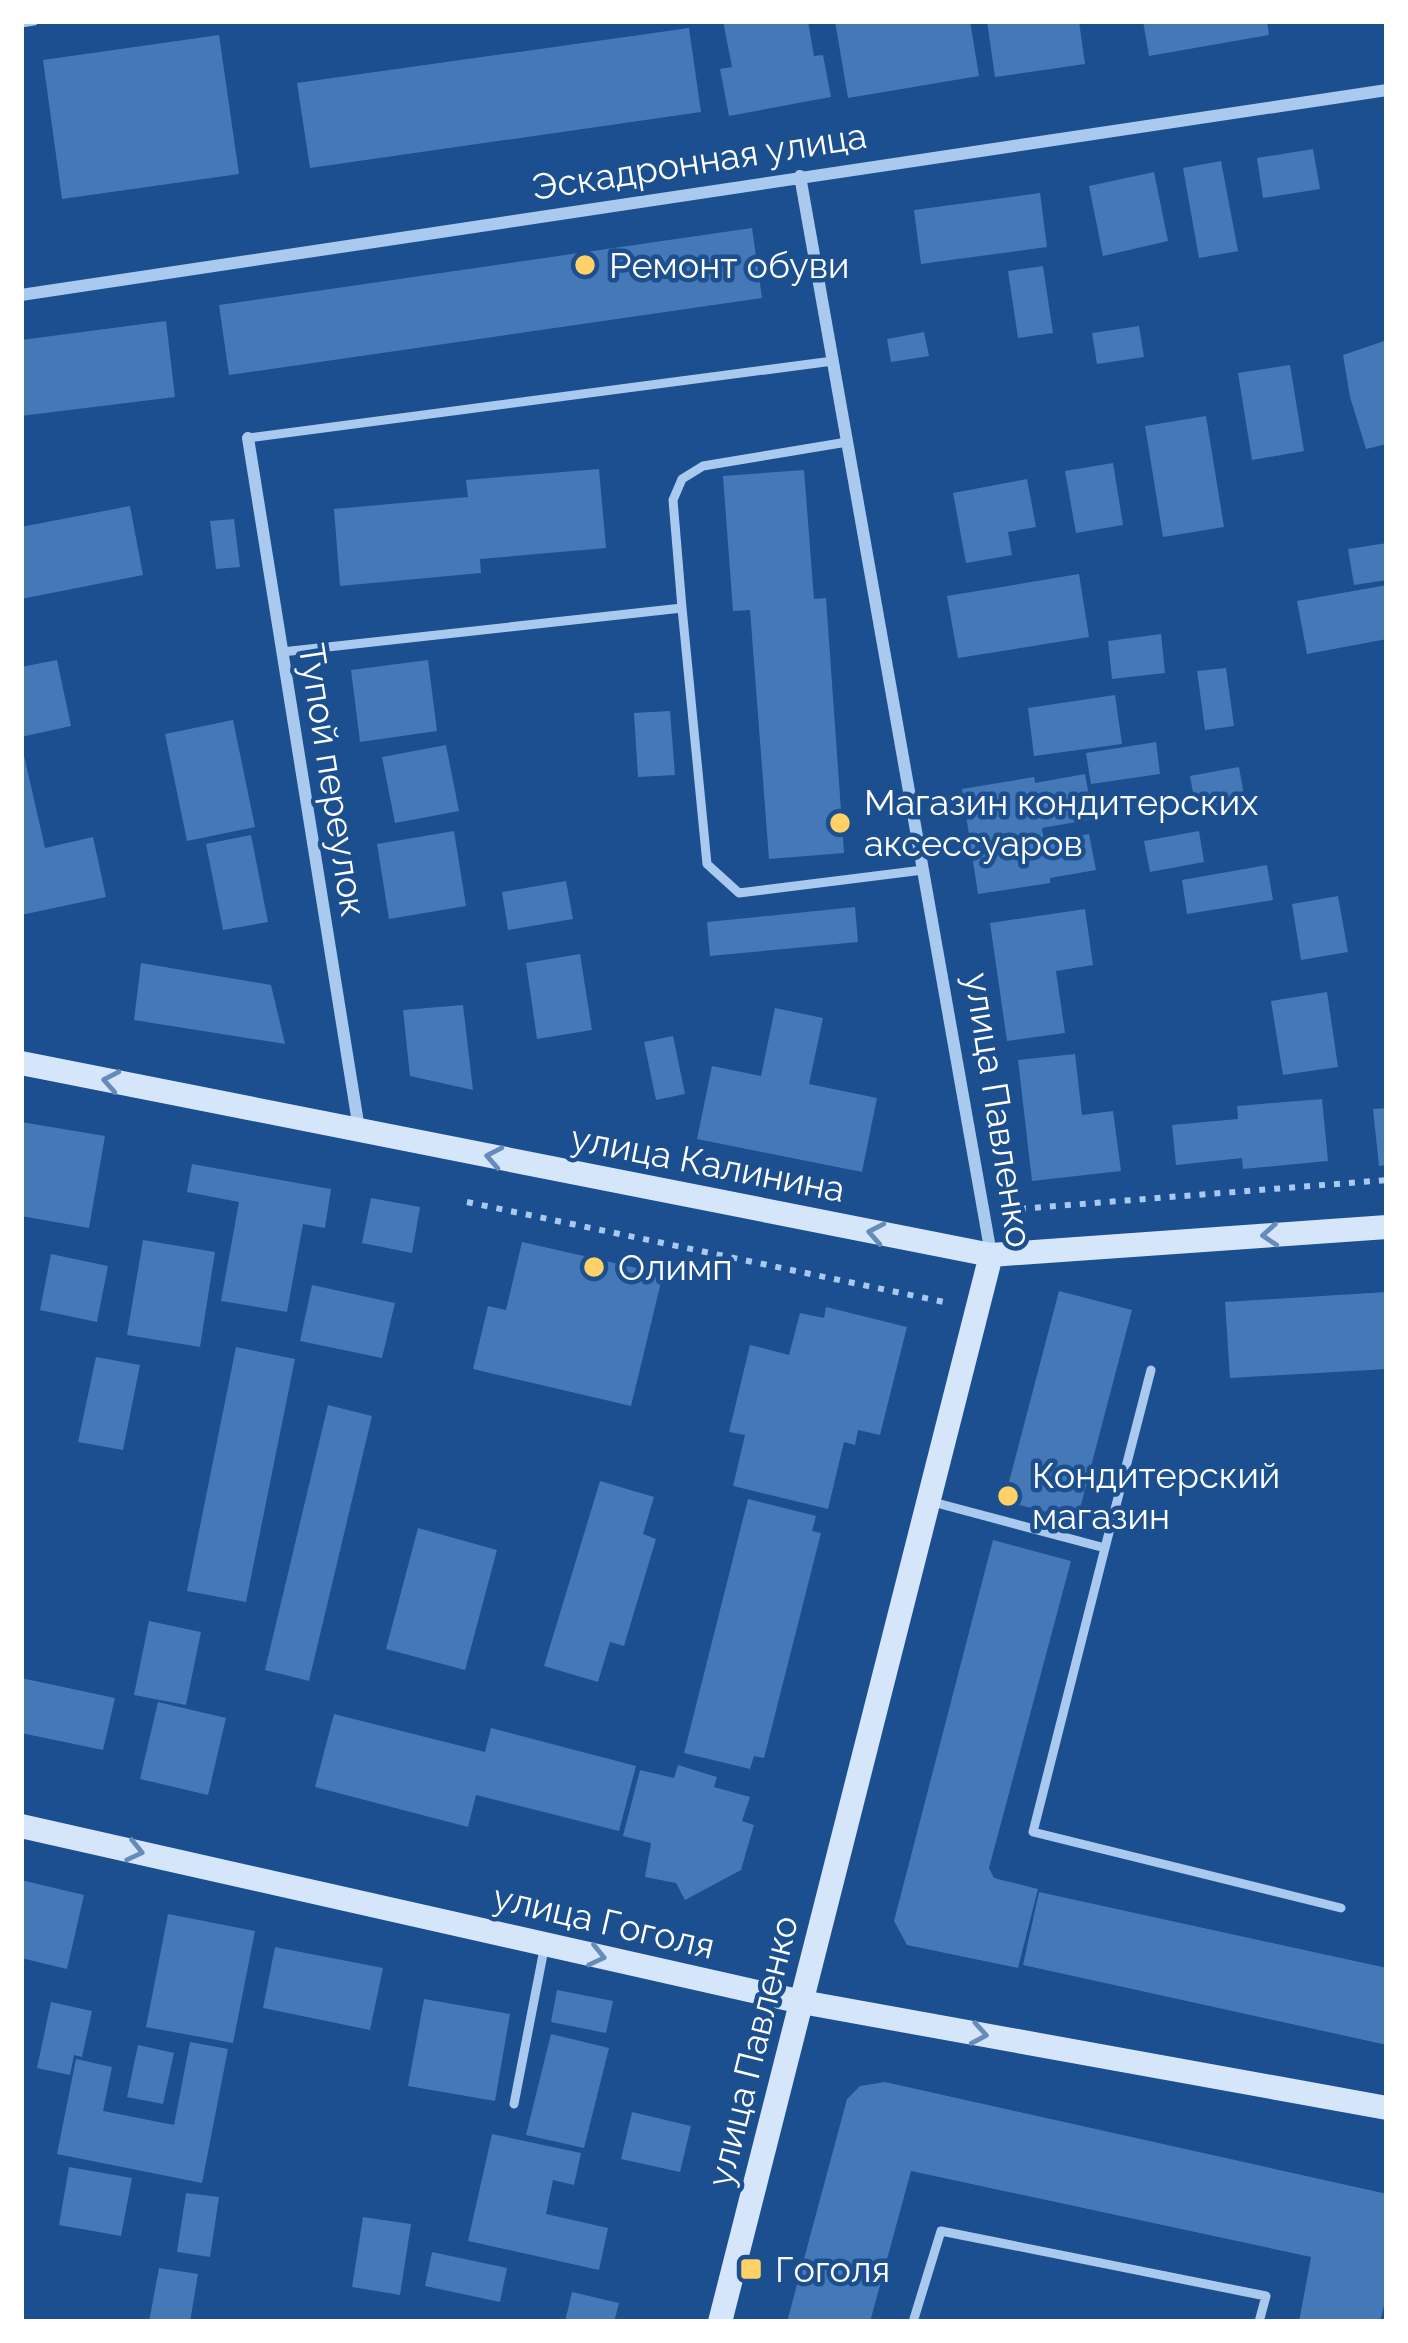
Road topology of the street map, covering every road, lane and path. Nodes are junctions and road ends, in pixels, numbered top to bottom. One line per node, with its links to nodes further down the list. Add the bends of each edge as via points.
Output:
1 (34, 21): 2 (lane)
2 (21, 23)
3 (1387, 90): 4 (street, Эскадронная улица)
4 (800, 176): 5 (street, Эскадронная улица); 6 (street, улица Павленко)
5 (21, 295)
6 (833, 361): 7 (lane); 8 (street, улица Павленко)
7 (248, 438): 10 (street, Тупой переулок)
8 (848, 442): 9 (lane, via 703,466 682,479 673,500); 11 (street, улица Павленко)
9 (682, 608): 10 (lane); 11 (lane, via 707,864 739,893)
10 (282, 652): 13 (street, Тупой переулок)
11 (923, 870): 16 (street, улица Павленко)
12 (21, 1063): 13 (main road, улица Калинина, one-way to 12)
13 (359, 1130): 18 (main road, улица Калинина, one-way to 13)
14 (1387, 1180): 16 (path)
15 (466, 1202): 19 (path)
16 (983, 1211): 18 (street, улица Павленко)
17 (1387, 1226): 18 (main road, улица Калинина, one-way to 18)
18 (991, 1256): 21 (main road, улица Павленко)
19 (944, 1302)
20 (1151, 1370): 22 (lane)
21 (929, 1501): 22 (lane); 26 (main road, улица Павленко)
22 (1106, 1548): 24 (lane, via 1033,1832)
23 (21, 1826): 25 (main road, улица Гоголя, one-way to 25)
24 (1341, 1908)
25 (545, 1944): 26 (main road, улица Гоголя, one-way to 26); 27 (lane)
26 (802, 2002): 28 (main road, улица Гоголя, one-way to 28); 29 (main road, улица Павленко)
27 (514, 2104)
28 (1387, 2108)
29 (720, 2322)
30 (913, 2322): 31 (lane, via 941,2231 1266,2296)
31 (1259, 2322)

